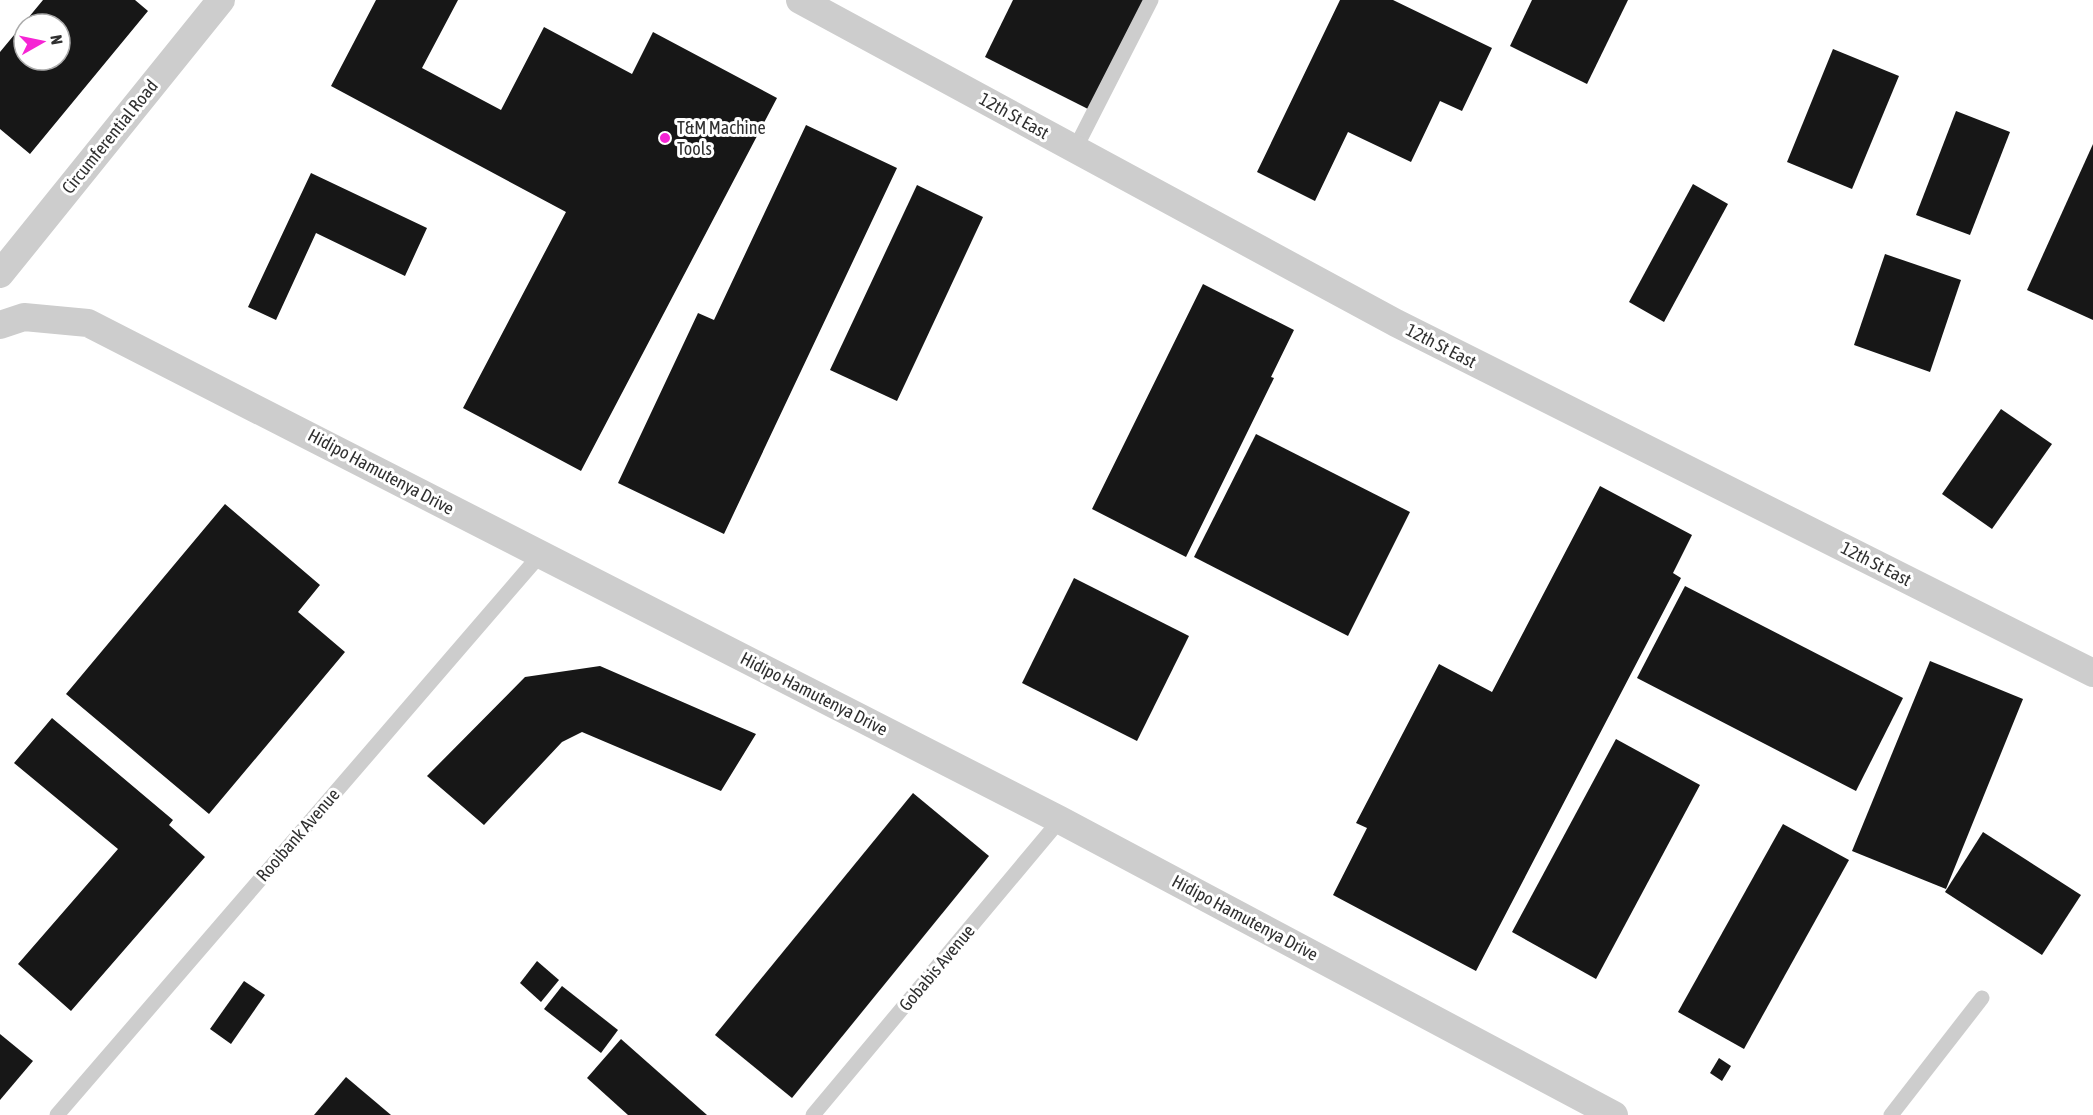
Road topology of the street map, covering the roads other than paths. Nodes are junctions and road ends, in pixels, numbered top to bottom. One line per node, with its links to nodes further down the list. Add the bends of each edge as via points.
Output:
1 (221, 0): 5 (street, Circumferential Road)
2 (800, 0): 4 (street, 12th St East)
3 (1151, 0): 4 (lane)
4 (1075, 149): 8 (street, 12th St East, via 1396,323)
5 (0, 274)
6 (0, 325): 7 (street, Hidipo Hamutenya Drive, via 24,317 88,323)
7 (540, 555): 9 (street, Hidipo Hamutenya Drive); 12 (lane, Rooibank Avenue)
8 (2093, 673)
9 (1060, 820): 11 (street, Hidipo Hamutenya Drive); 13 (lane, Gobabis Avenue)
10 (1982, 999): 14 (lane)
11 (1603, 1113)
12 (57, 1115)
13 (813, 1115)
14 (1892, 1115)

